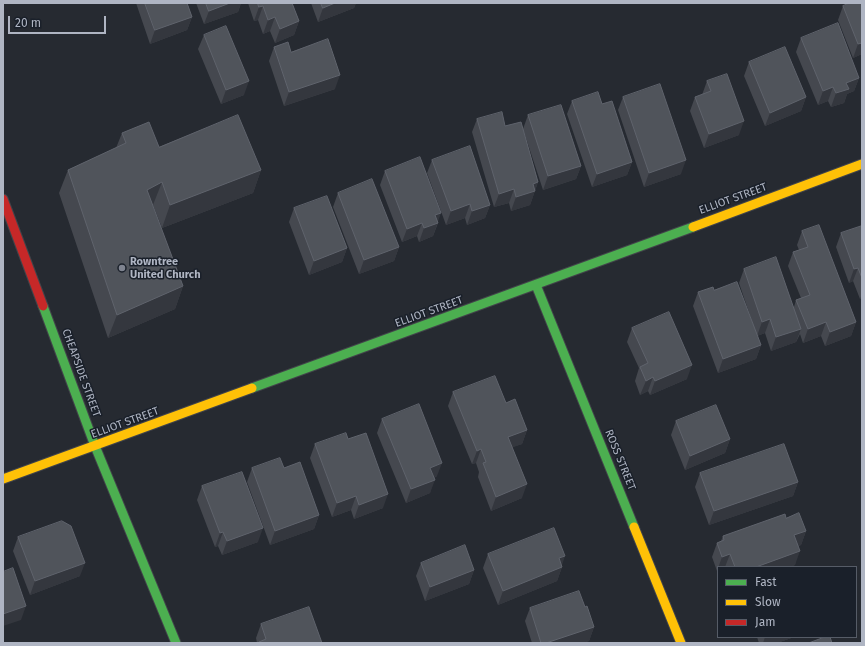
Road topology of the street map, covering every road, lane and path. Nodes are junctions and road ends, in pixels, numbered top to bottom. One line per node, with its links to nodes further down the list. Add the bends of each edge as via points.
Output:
1 (862, 164): 3 (street, ELLIOT STREET)
2 (3, 199): 4 (street, CHEAPSIDE STREET)
3 (536, 285): 4 (street, ELLIOT STREET); 7 (street, ROSS STREET)
4 (95, 446): 5 (street, ELLIOT STREET); 6 (street, CHEAPSIDE STREET)
5 (3, 479)
6 (176, 643)
7 (681, 643)

